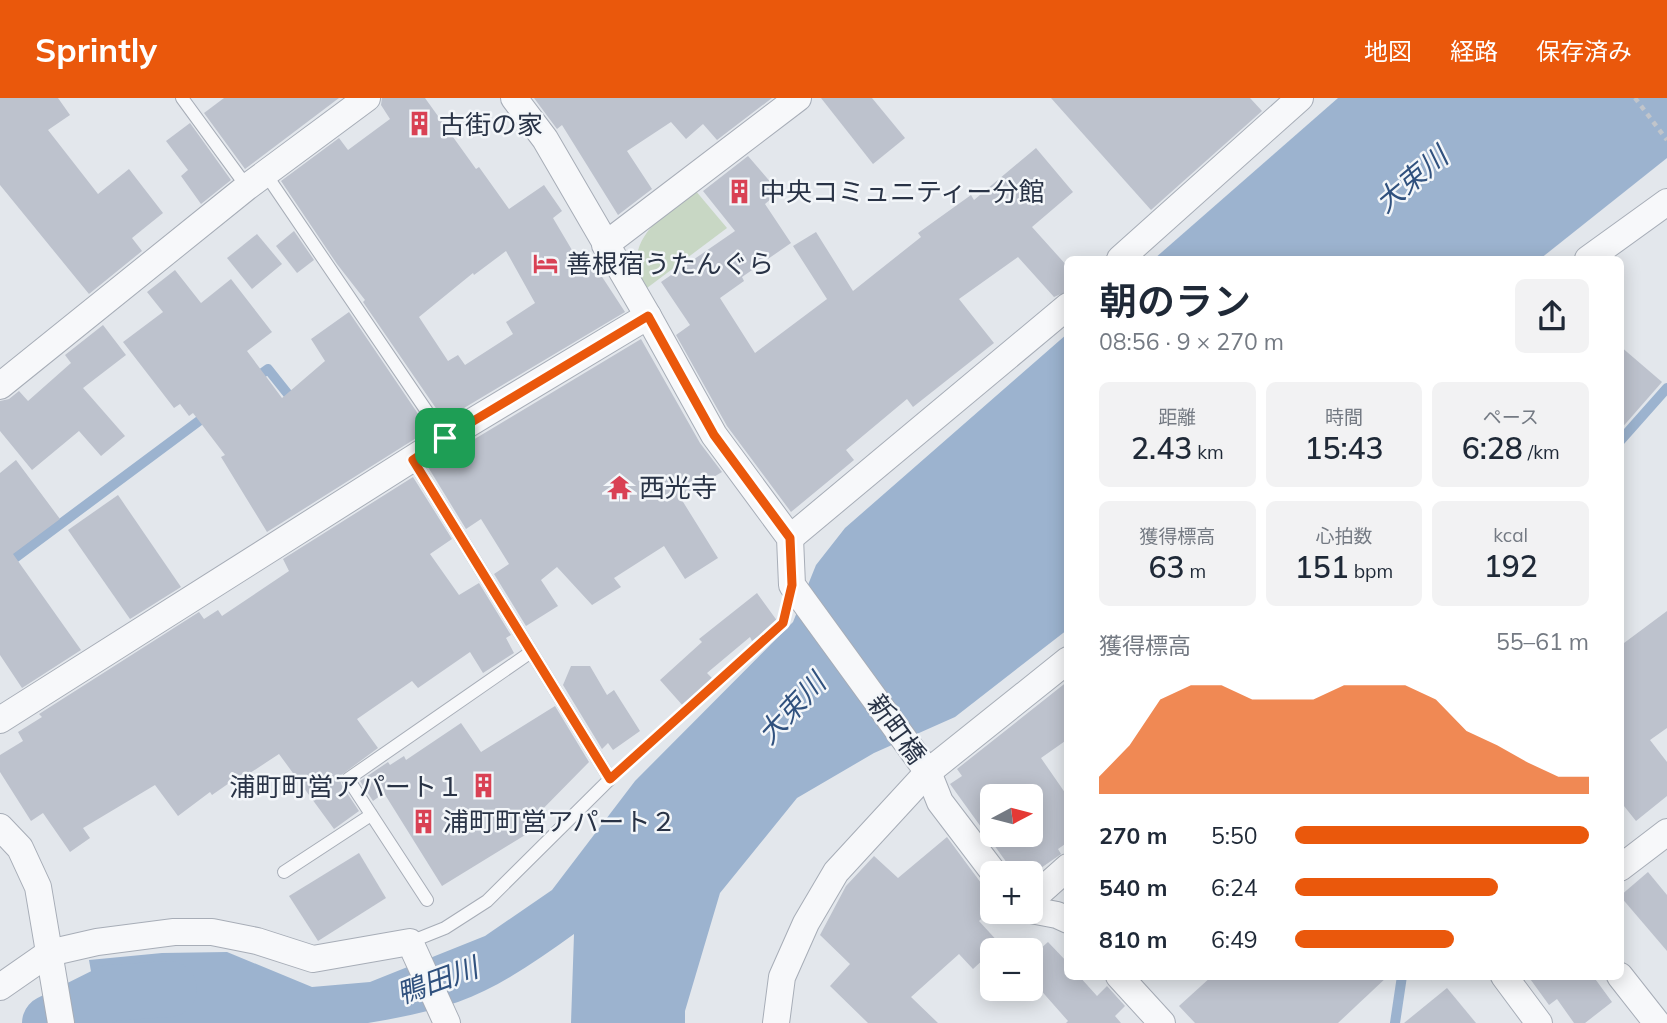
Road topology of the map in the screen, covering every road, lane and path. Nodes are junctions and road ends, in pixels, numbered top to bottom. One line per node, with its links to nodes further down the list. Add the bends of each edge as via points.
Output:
1 (183, 98): 8 (lane)
2 (367, 98): 8 (street)
3 (514, 98): 10 (street, via 545,139)
4 (798, 98): 10 (street)
5 (1300, 98): 11 (street)
6 (1634, 98): 7 (path)
7 (1667, 140)
8 (256, 180): 15 (street); 16 (lane)
9 (1667, 202): 12 (street)
10 (606, 246): 14 (street)
11 (1123, 256)
12 (1592, 256)
13 (1064, 309): 18 (street)
14 (648, 316): 16 (street); 18 (street, via 714,435)
15 (0, 386)
16 (445, 438): 17 (street)
17 (413, 460): 20 (lane); 22 (street)
18 (790, 538): 19 (street)
19 (792, 585): 23 (street, 新町橋); 24 (path, via 783,623)
20 (531, 652): 24 (lane); 25 (lane, via 348,779)
21 (1064, 663): 23 (street)
22 (0, 720)
23 (928, 772): 28 (street, 新町橋, via 940,802); 44 (street, via 836,872 782,977)
24 (610, 779): 36 (lane, via 487,901 445,928)
25 (372, 815): 31 (lane); 33 (lane)
26 (0, 827): 37 (street, via 20,848 38,887)
27 (1667, 832): 29 (street)
28 (985, 861)
29 (1624, 865)
30 (1064, 871): 32 (street)
31 (284, 872)
32 (1043, 889)
33 (427, 900)
34 (1043, 912): 35 (street)
35 (1064, 918)
36 (410, 942): 37 (street, via 313,959 212,932 174,932); 43 (street)
37 (49, 953): 41 (street); 42 (street)
38 (1123, 980): 45 (street)
39 (1507, 980): 46 (street)
40 (1623, 980): 47 (street)
41 (0, 987)
42 (61, 1023)
43 (447, 1023)
44 (776, 1023)
45 (1162, 1023)
46 (1539, 1023)
47 (1657, 1023)

